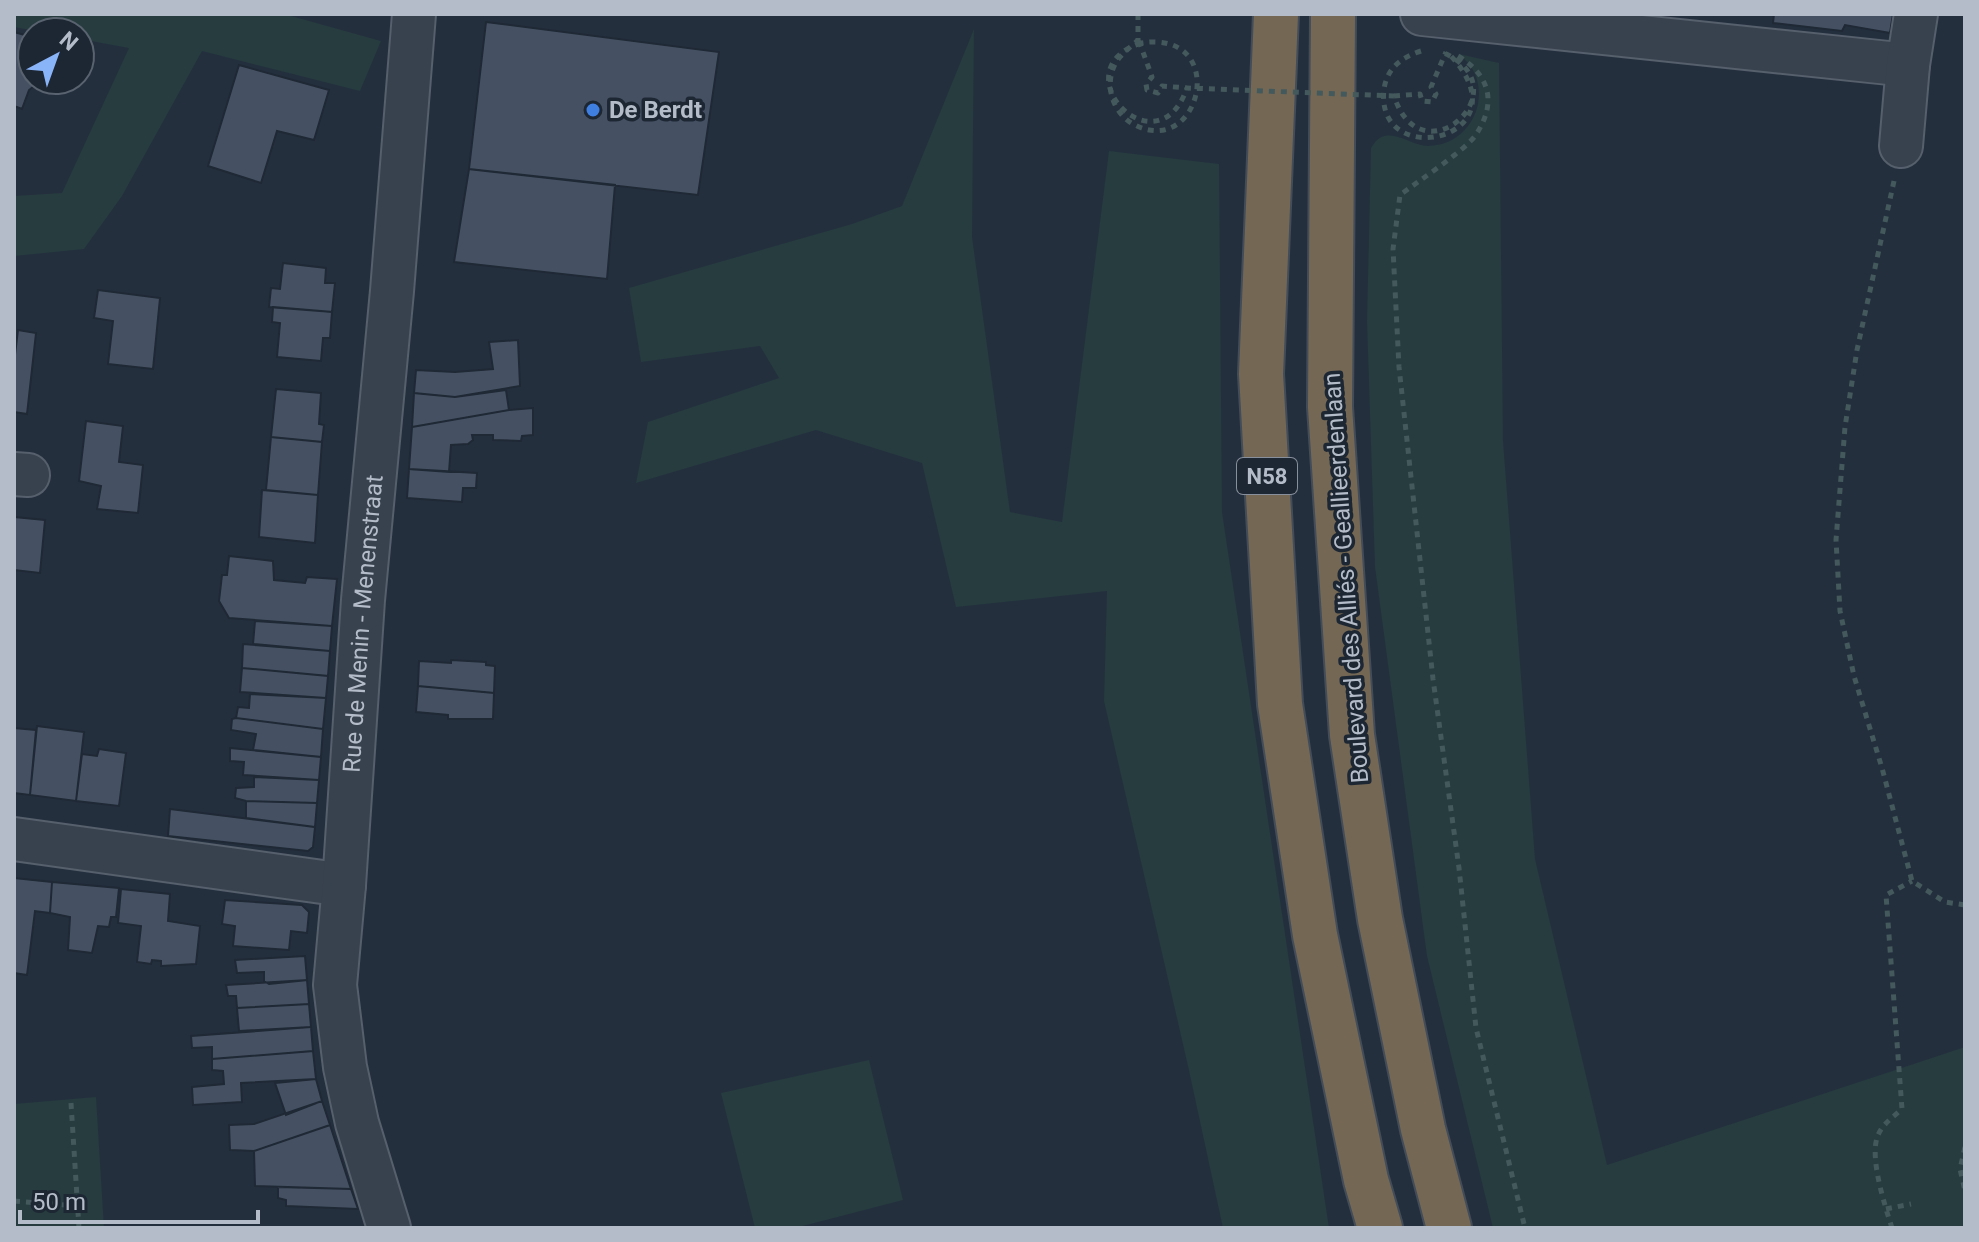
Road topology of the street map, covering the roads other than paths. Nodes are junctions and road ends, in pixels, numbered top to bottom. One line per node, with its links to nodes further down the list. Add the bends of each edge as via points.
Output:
1 (414, 14): 9 (street, Rue de Menin - Menenstraat)
2 (1276, 14): 10 (highway, N58, via 1261,374 1280,704)
3 (1333, 14): 14 (highway, Boulevard des Alliés - Geallieerdenlaan, via 1330,407 1352,735 1380,919)
4 (1422, 14): 6 (street)
5 (1916, 14): 6 (street)
6 (1908, 65): 7 (street)
7 (1901, 146)
8 (14, 839): 9 (street)
9 (344, 885): 11 (street, Rue de Menin - Menenstraat, via 335,985 343,1054 357,1123)
10 (1315, 935): 12 (highway); 13 (highway, N58)
11 (389, 1228)
12 (1348, 1228)
13 (1380, 1228)
14 (1449, 1228)

